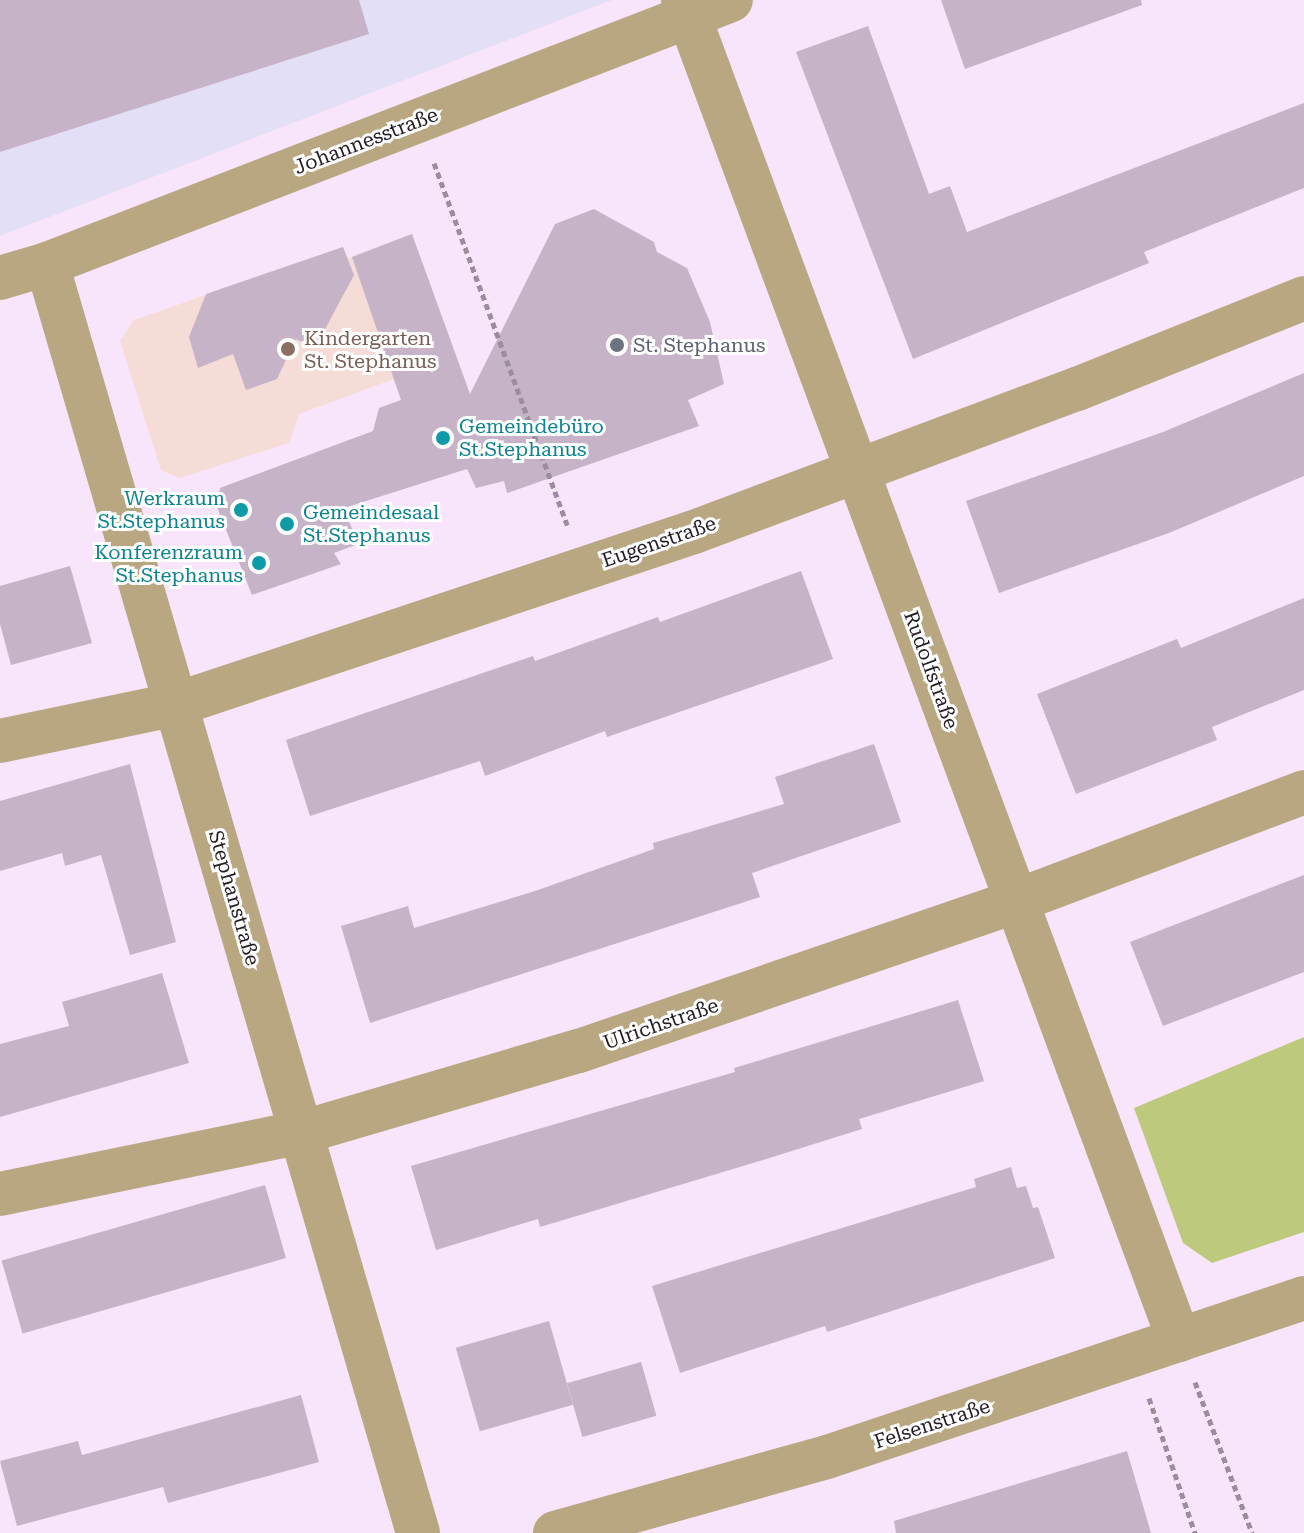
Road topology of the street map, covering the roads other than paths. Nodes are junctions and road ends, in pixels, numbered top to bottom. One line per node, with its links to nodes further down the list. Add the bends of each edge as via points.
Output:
1 (731, 0): 2 (street, Johannesstraße)
2 (686, 8): 3 (street, Johannesstraße, via 419,120); 6 (street, Rudolfstraße)
3 (47, 264): 4 (street, Johannesstraße); 7 (street, Stephanstraße)
4 (0, 278)
5 (1304, 298): 6 (street, Eugenstraße)
6 (858, 473): 7 (street, Eugenstraße); 10 (street, Rudolfstraße)
7 (177, 704): 8 (street, Eugenstraße); 11 (street, Stephanstraße)
8 (0, 741)
9 (1304, 792): 10 (street, Ulrichstraße)
10 (1016, 901): 11 (street, Ulrichstraße, via 579,1051); 14 (street, Rudolfstraße)
11 (303, 1132): 12 (street, Ulrichstraße); 15 (street, Stephanstraße)
12 (0, 1194)
13 (1304, 1298): 14 (street, Felsenstraße)
14 (1179, 1340): 16 (street, Felsenstraße, via 827,1457)
15 (418, 1533)
16 (555, 1533)

